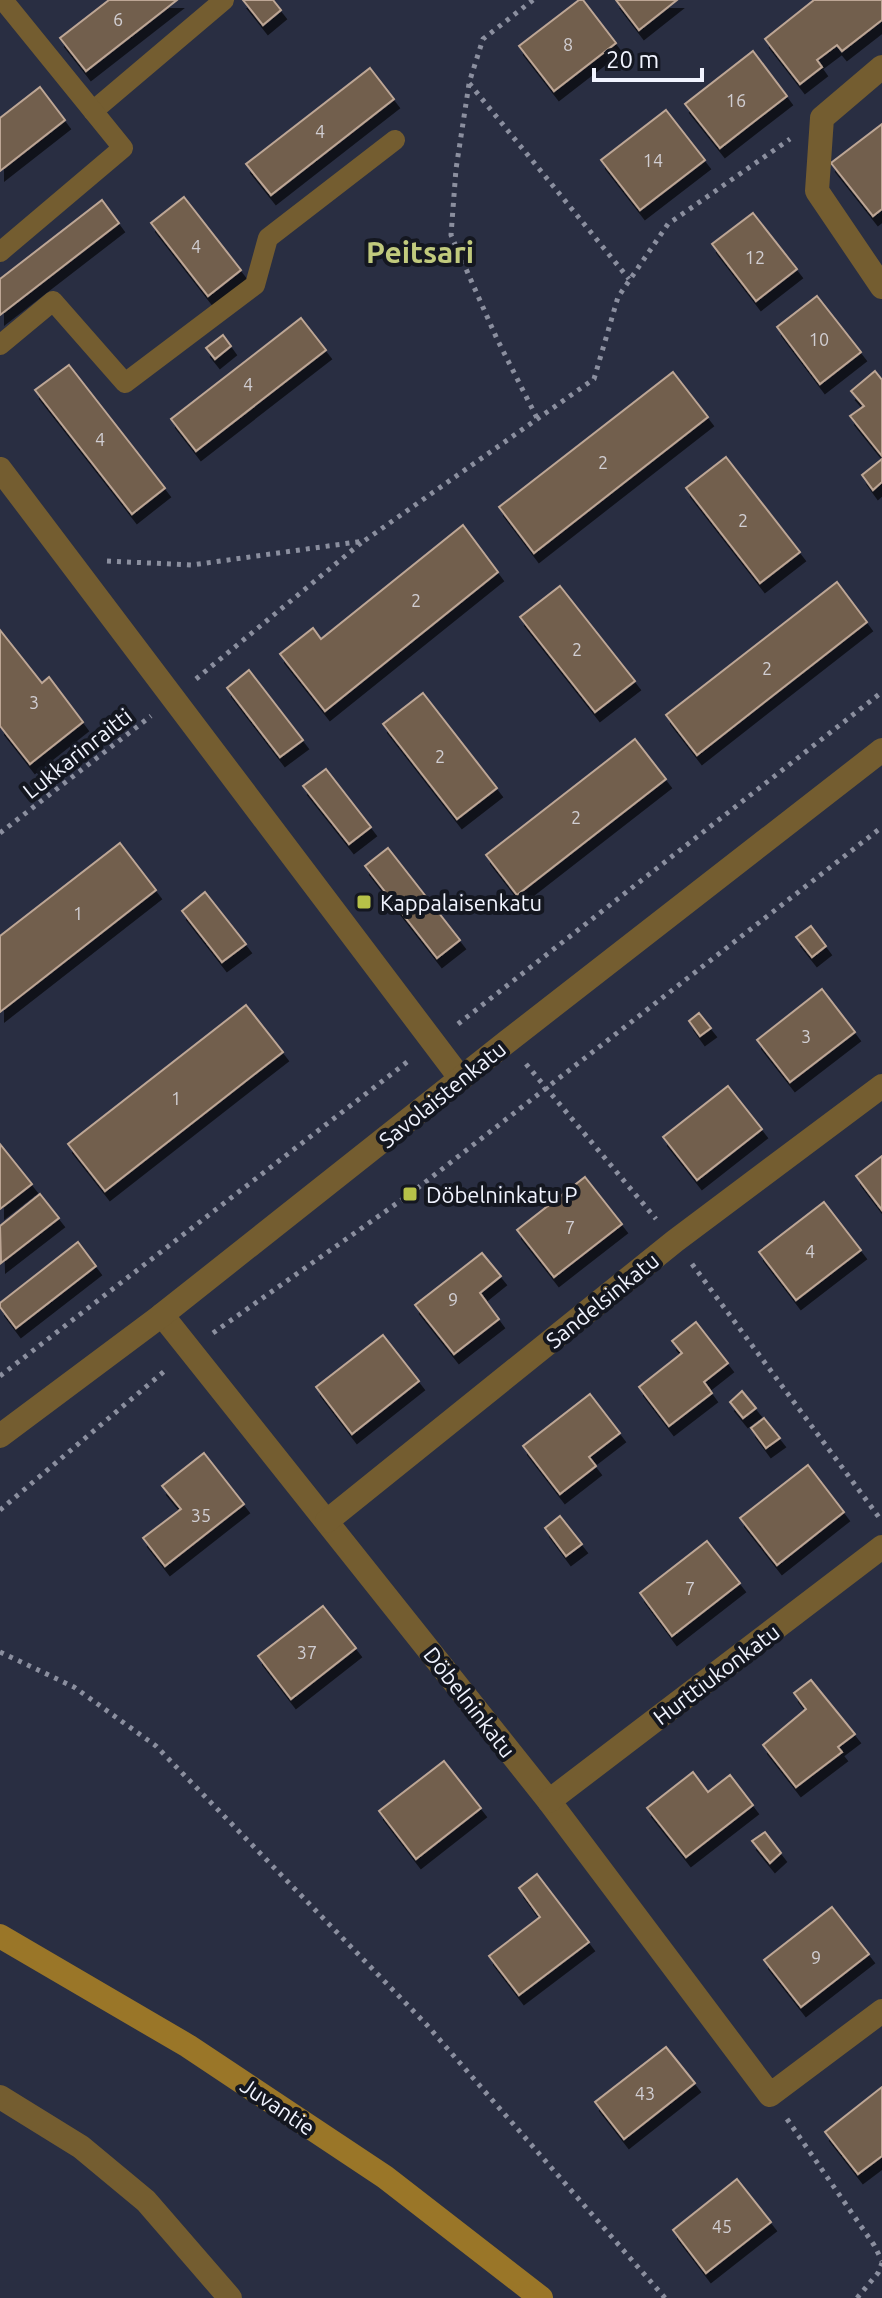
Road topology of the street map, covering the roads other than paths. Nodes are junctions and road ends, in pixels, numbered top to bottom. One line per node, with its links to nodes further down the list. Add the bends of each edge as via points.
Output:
1 (3, 0): 4 (lane)
2 (224, 0): 4 (lane)
3 (882, 67): 7 (street, via 822,118 817,191)
4 (93, 111): 6 (lane, via 123,148)
5 (395, 140): 8 (lane, via 268,238 255,285 125,383 53,301)
6 (0, 252)
7 (882, 287)
8 (0, 345)
9 (0, 469): 11 (street)
10 (882, 750): 11 (street, Savolaistenkatu)
11 (461, 1079): 13 (street, Savolaistenkatu)
12 (882, 1086): 15 (street, Sandelsinkatu, via 675,1241)
13 (162, 1315): 14 (street, Savolaistenkatu); 15 (street, Döbelninkatu)
14 (0, 1436)
15 (327, 1521): 17 (street, Döbelninkatu)
16 (882, 1547): 17 (street, Hurttiukonkatu)
17 (549, 1801): 19 (street, Döbelninkatu, via 770,2095)
18 (0, 1936): 22 (main road, Juvantie, via 188,2046 359,2159)
19 (882, 2011)
20 (0, 2097): 21 (street, via 81,2147 146,2201)
21 (230, 2298)
22 (541, 2298)

